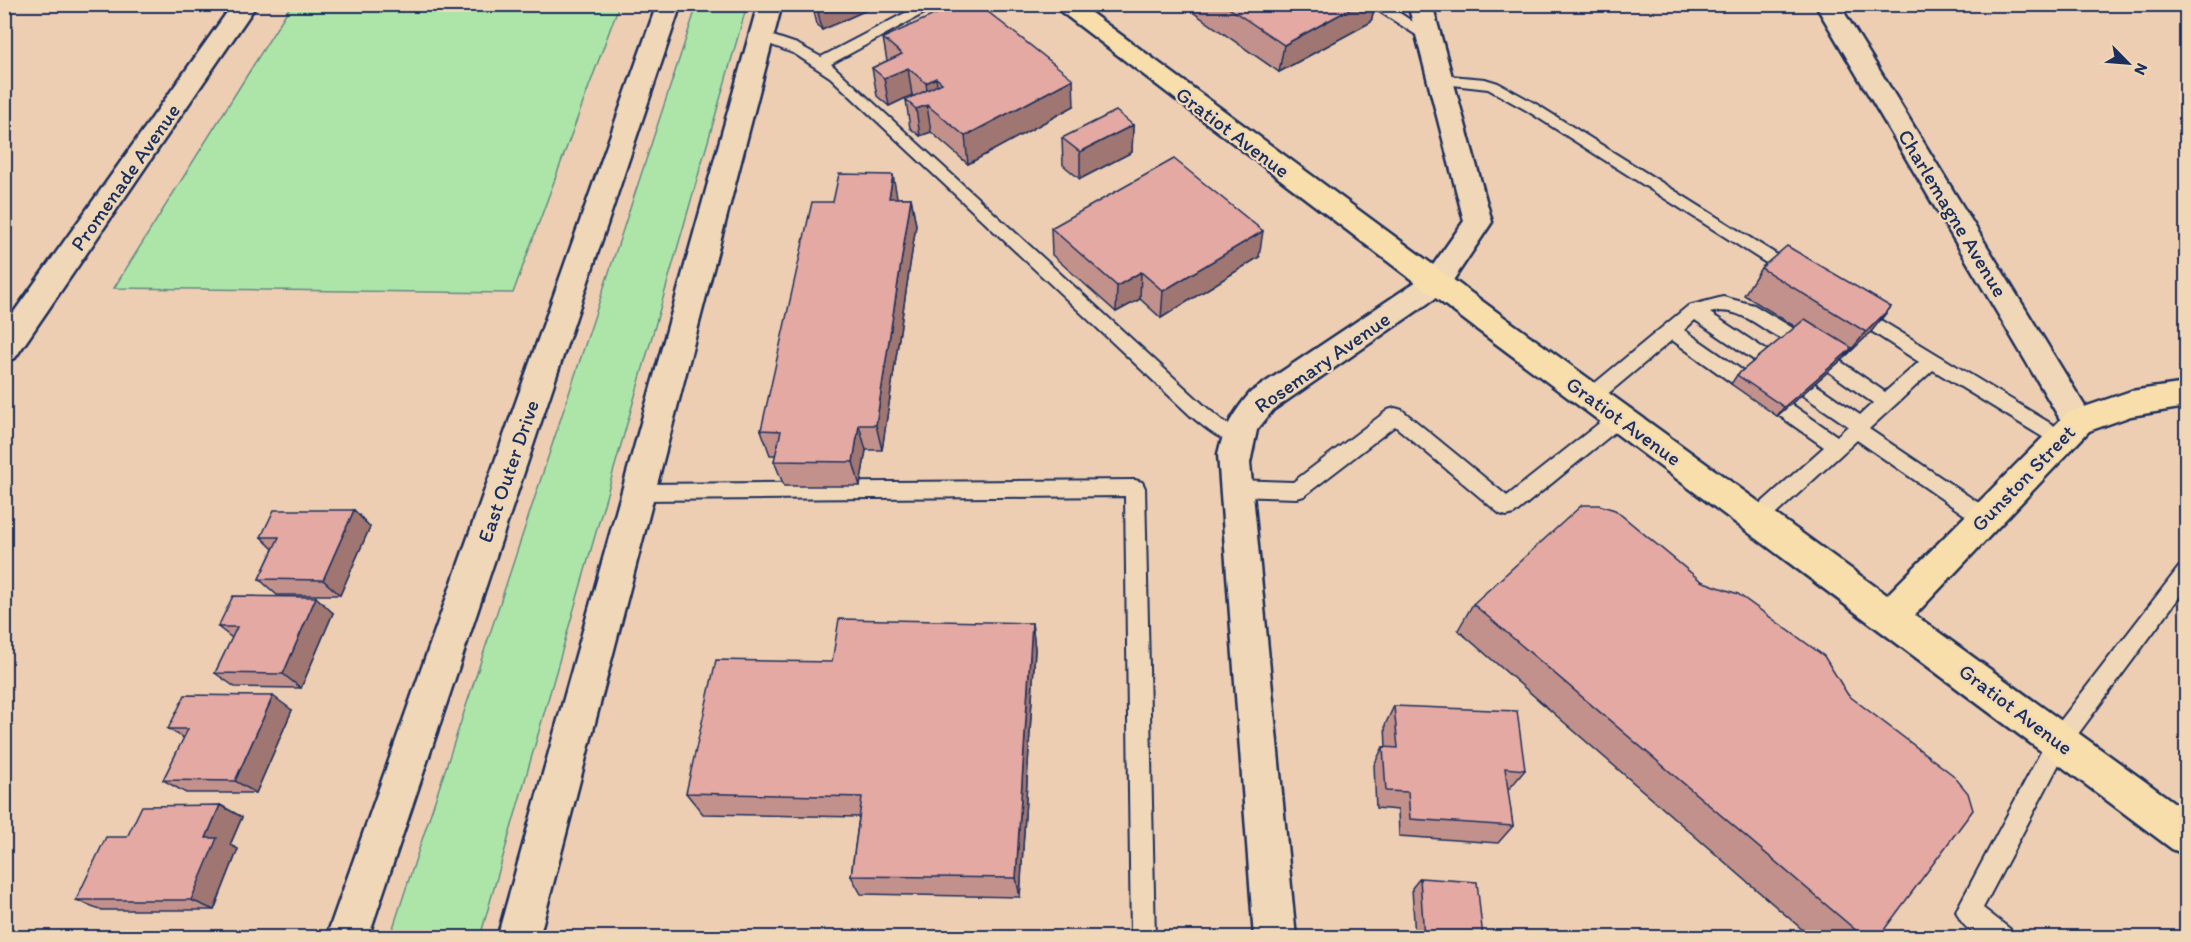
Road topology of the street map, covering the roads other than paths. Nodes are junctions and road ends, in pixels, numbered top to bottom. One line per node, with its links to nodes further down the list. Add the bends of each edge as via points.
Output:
1 (245, 4): 19 (street, Promenade Avenue)
2 (669, 4): 42 (street, East Outer Drive)
3 (770, 4): 9 (street)
4 (934, 4): 11 (lane)
5 (1063, 4): 13 (main road, Gratiot Avenue)
6 (1375, 4): 10 (lane)
7 (1420, 4): 10 (street, Rosemary Avenue)
8 (1827, 4): 31 (street, Charlemagne Avenue)
9 (761, 36): 11 (lane, via 793,46); 35 (street)
10 (1429, 37): 12 (street, Rosemary Avenue)
11 (821, 63): 32 (lane, via 1199,412 1217,427)
12 (1440, 80): 13 (street, Rosemary Avenue, via 1478,222); 14 (lane, via 1493,86)
13 (1436, 283): 26 (main road, Gratiot Avenue); 32 (street, Rosemary Avenue, via 1262,401 1245,419)
14 (1811, 285)
15 (1842, 304): 21 (lane)
16 (1694, 311): 17 (lane); 18 (lane, via 1723,303 1748,310); 20 (lane)
17 (1671, 330): 23 (lane); 26 (lane)
18 (1790, 335)
19 (4, 350)
20 (1763, 357)
21 (1932, 361): 27 (lane); 31 (lane)
22 (1834, 366): 27 (lane)
23 (1739, 378)
24 (1808, 389): 30 (lane)
25 (2187, 395): 31 (main road, Gunston Street, via 2114,406)
26 (1591, 397): 29 (main road, Gratiot Avenue)
27 (1886, 402): 30 (lane)
28 (1784, 409): 33 (lane)
29 (1619, 418): 34 (lane, via 1508,508 1395,415 1297,490); 37 (main road, Gratiot Avenue)
30 (1858, 428): 33 (lane); 36 (lane)
31 (2070, 430): 36 (main road, Gunston Street)
32 (1239, 436): 34 (street, Rosemary Avenue, via 1235,445)
33 (1837, 446): 37 (lane)
34 (1236, 488): 45 (street, Rosemary Avenue)
35 (638, 492): 43 (street); 44 (lane, via 1135,488)
36 (1985, 518): 39 (main road, Gunston Street)
37 (1757, 519): 39 (main road, Gratiot Avenue)
38 (2187, 573): 40 (lane)
39 (1890, 616): 40 (main road, Gratiot Avenue)
40 (2059, 741): 41 (main road, Gratiot Avenue); 46 (lane, via 1968,911)
41 (2183, 824)
42 (347, 938)
43 (518, 938)
44 (1143, 938)
45 (1275, 938)
46 (2001, 938)

